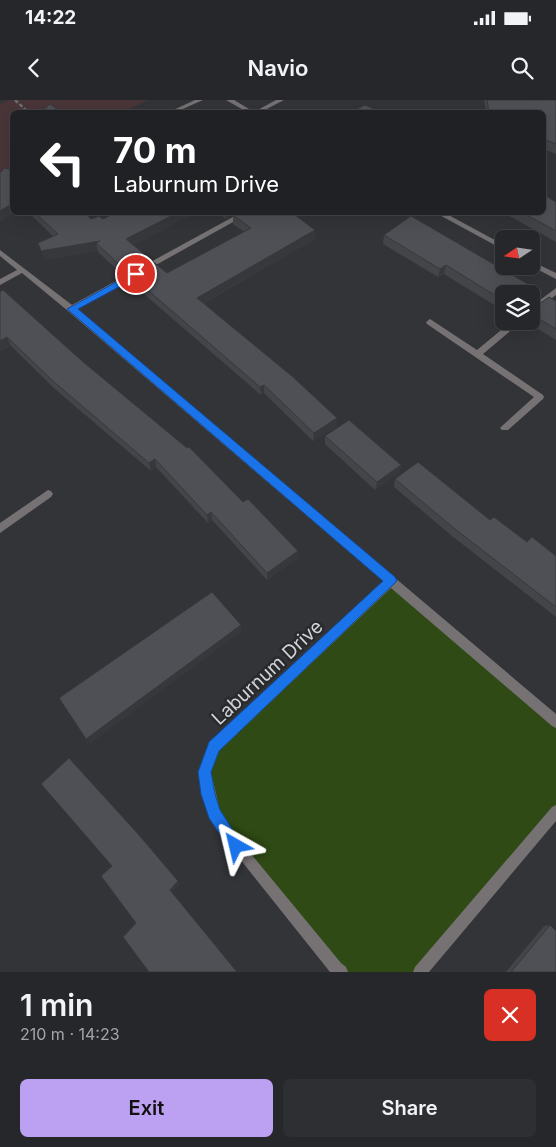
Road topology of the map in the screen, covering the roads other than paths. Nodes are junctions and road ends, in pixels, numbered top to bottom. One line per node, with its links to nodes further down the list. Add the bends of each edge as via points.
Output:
1 (200, 100): 4 (street)
2 (229, 100): 5 (street)
3 (281, 100): 6 (street)
4 (177, 110)
5 (248, 110)
6 (261, 110)
7 (243, 215): 17 (street)
8 (443, 215): 9 (street)
9 (495, 243)
10 (0, 252): 12 (street)
11 (540, 268): 13 (street)
12 (22, 270): 14 (street); 17 (street)
13 (556, 276)
14 (0, 282)
15 (556, 292): 16 (street)
16 (540, 304)
17 (71, 309): 24 (street)
18 (430, 322): 20 (street)
19 (507, 330): 20 (street)
20 (477, 354): 21 (street, via 540,397)
21 (504, 428)
22 (48, 494): 23 (street)
23 (0, 528)
24 (391, 581): 25 (street); 27 (street, Laburnum Drive, via 214,747 205,772 214,813 224,830)
25 (556, 722)
26 (556, 810): 28 (street)
27 (341, 972)
28 (420, 972)

